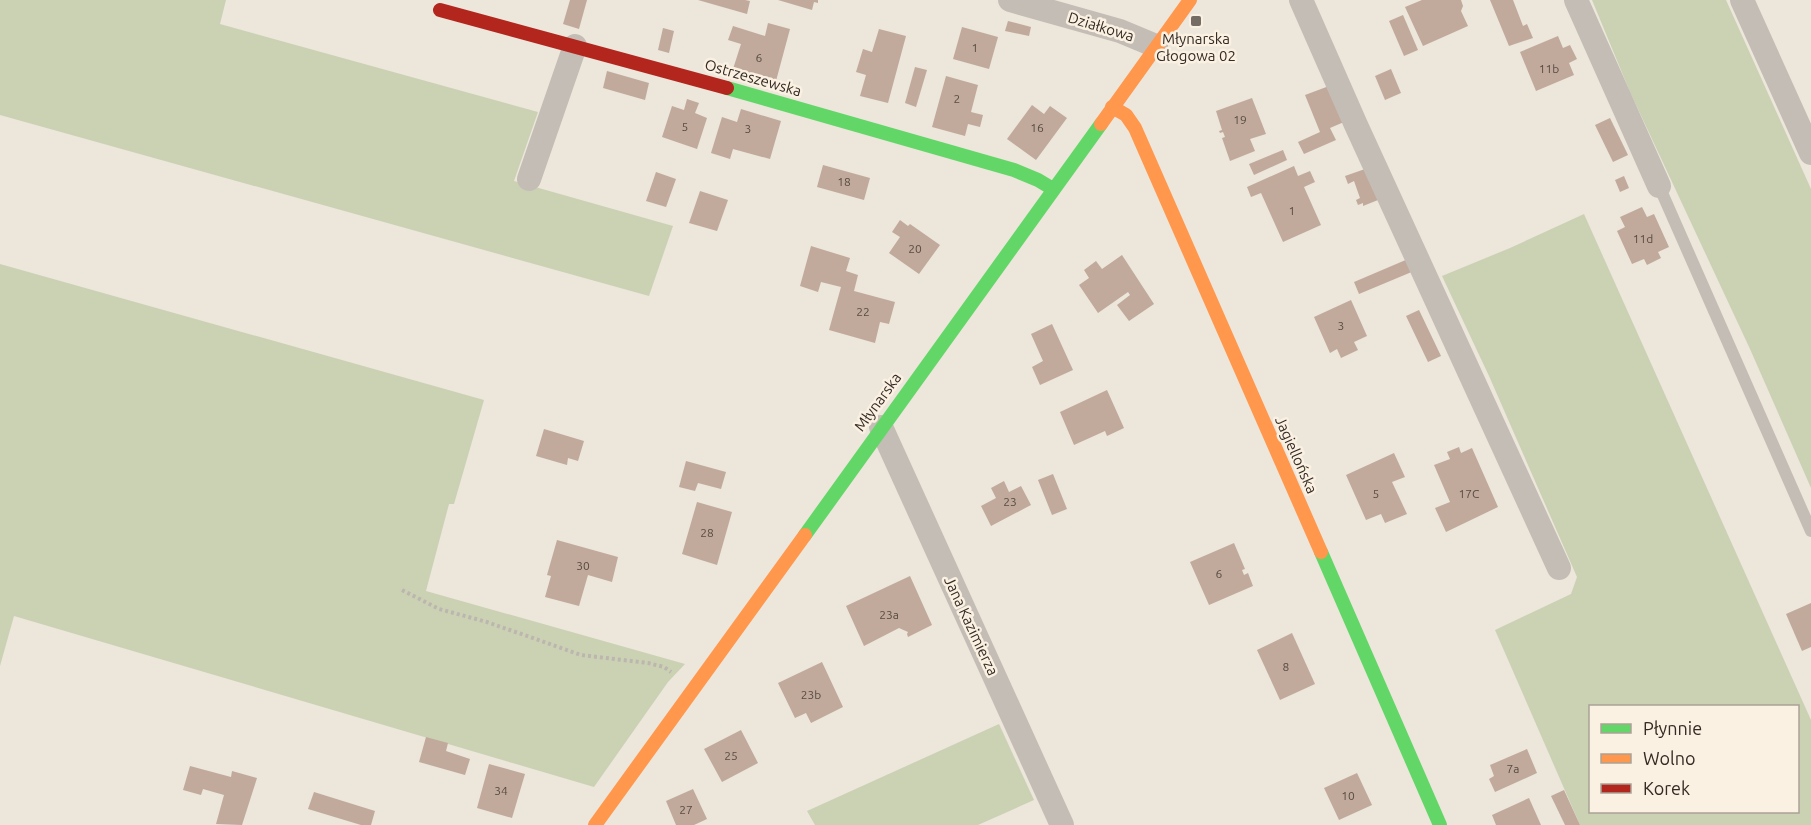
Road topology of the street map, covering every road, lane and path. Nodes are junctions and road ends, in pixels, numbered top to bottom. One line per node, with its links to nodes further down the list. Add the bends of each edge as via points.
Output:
1 (1010, 0): 8 (street, Działkowa, via 1120,31)
2 (1190, 0): 8 (street, Młynarska)
3 (1301, 0): 16 (street)
4 (1576, 0): 12 (street)
5 (1742, 0): 10 (street)
6 (440, 10): 7 (street, Ostrzeszewska)
7 (575, 46): 11 (street); 13 (street, Ostrzeszewska, via 1014,170)
8 (1156, 46): 9 (street, Młynarska)
9 (1112, 106): 13 (street, Młynarska); 23 (street, Jagiellońska, via 1126,115 1135,128)
10 (1811, 153)
11 (529, 179)
12 (1659, 186): 15 (lane)
13 (1053, 189): 14 (street, Młynarska)
14 (880, 427): 18 (street, Młynarska); 22 (street, Jana Kazimierza)
15 (1811, 531)
16 (1559, 568)
17 (402, 590): 18 (path, via 439,609 581,655 664,667)
18 (695, 687): 19 (street, Młynarska)
19 (604, 813): 20 (street, Młynarska); 21 (lane)
20 (595, 825)
21 (615, 825)
22 (1062, 825)
23 (1440, 825)

